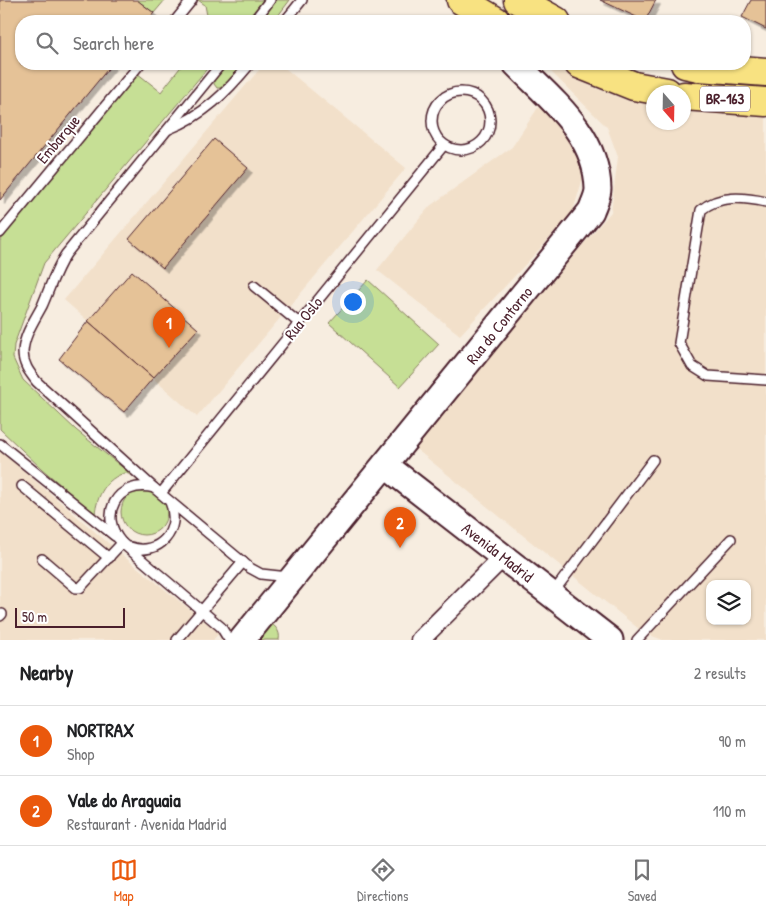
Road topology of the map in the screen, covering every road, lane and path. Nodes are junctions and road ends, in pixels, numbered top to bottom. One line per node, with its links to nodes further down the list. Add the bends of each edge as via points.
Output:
1 (192, 0): 7 (lane)
2 (270, 0): 8 (lane)
3 (302, 0): 9 (lane)
4 (454, 0): 10 (street)
5 (461, 0): 11 (highway)
6 (518, 0): 12 (highway)
7 (180, 15)
8 (259, 15)
9 (290, 15)
10 (469, 15)
11 (486, 15)
12 (545, 15)
13 (135, 70): 27 (lane, Embarque)
14 (216, 70): 23 (lane)
15 (245, 70): 23 (lane, via 218,100 187,122)
16 (522, 70): 33 (street, Rua do Contorno, via 572,121 584,138 598,191 581,226)
17 (594, 70): 20 (highway)
18 (739, 70): 19 (highway, BR-163)
19 (766, 72)
20 (646, 88)
21 (691, 97): 22 (highway, BR-163)
22 (766, 102)
23 (166, 130): 35 (lane, via 56,268 25,339 23,354 27,370 37,382)
24 (444, 145): 24 (lane, via 462,150 479,144 485,137 490,120 488,111 476,97 457,93 440,102 432,119 433,129); 29 (lane, Rua Oslo)
25 (766, 191): 26 (lane)
26 (765, 201): 30 (lane, via 722,198 701,210 679,343 692,366 708,376)
27 (0, 233)
28 (254, 286): 29 (lane)
29 (299, 323): 35 (lane, Rua Oslo)
30 (766, 380)
31 (0, 444): 38 (lane)
32 (653, 460): 44 (lane)
33 (385, 464): 39 (street, Avenida Madrid); 43 (street, Rua do Contorno)
34 (22, 486): 40 (lane)
35 (158, 490): 36 (lane); 38 (lane, via 137,486 116,500 110,516 114,532)
36 (169, 500): 38 (lane, via 175,520 166,540 147,550); 42 (lane)
37 (731, 539): 51 (lane)
38 (122, 543): 40 (lane); 45 (lane)
39 (503, 557): 44 (street, Avenida Madrid); 49 (street)
40 (109, 558): 41 (lane, via 80,588)
41 (42, 559)
42 (243, 562): 43 (lane, via 261,574 280,578); 45 (lane)
43 (295, 576): 48 (street, Rua do Contorno)
44 (552, 594): 50 (street, Avenida Madrid)
45 (203, 610): 46 (lane); 47 (lane)
46 (177, 640)
47 (229, 640)
48 (242, 640)
49 (420, 640)
50 (610, 640)
51 (637, 640)

